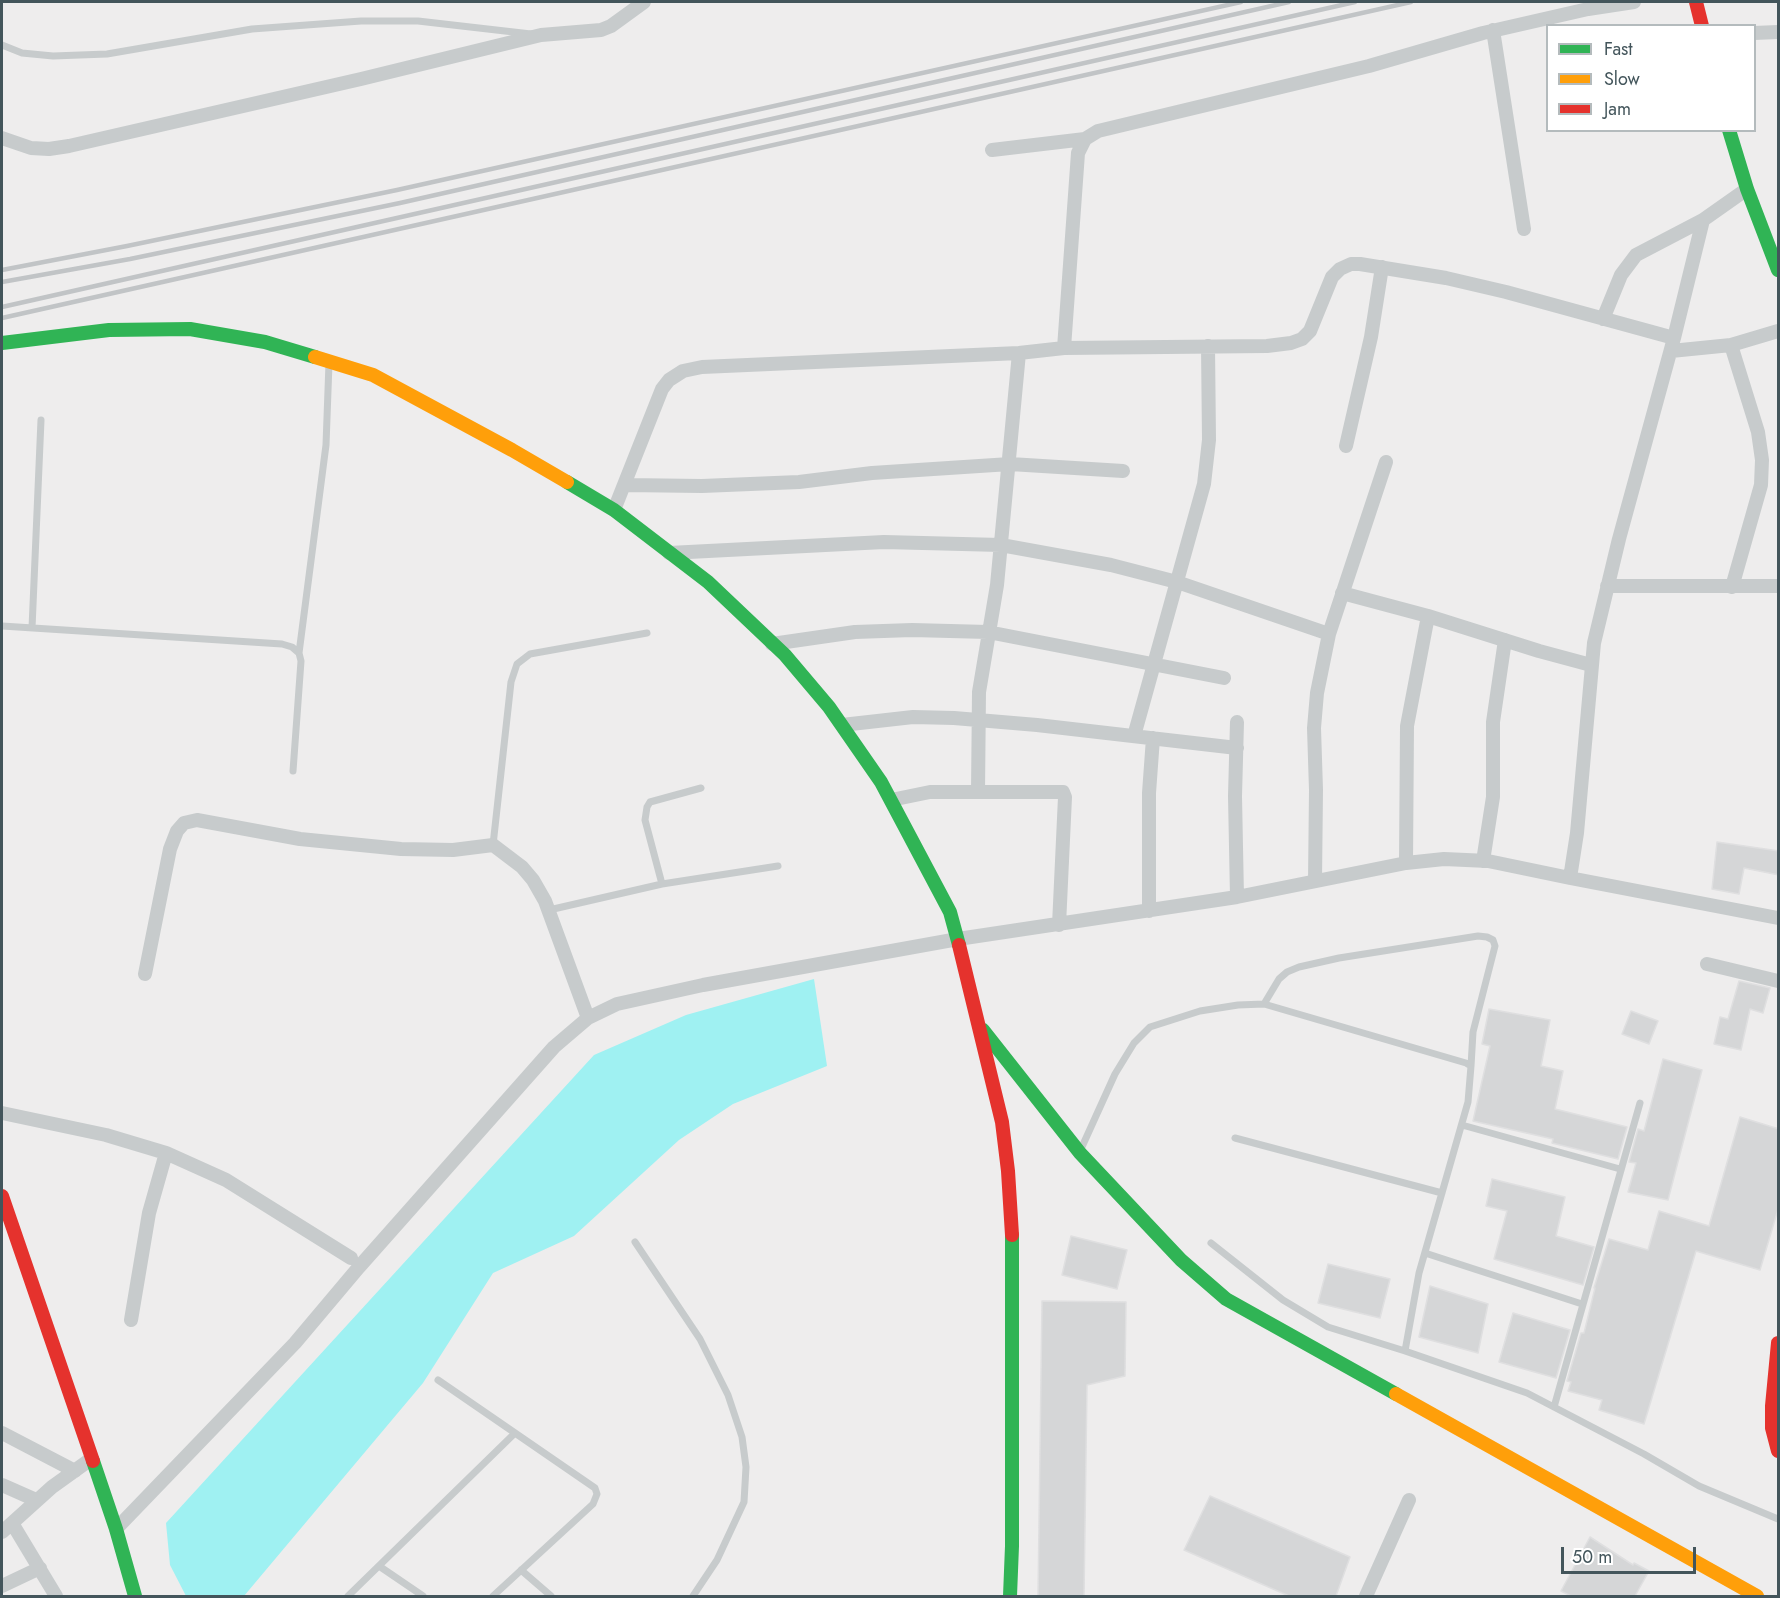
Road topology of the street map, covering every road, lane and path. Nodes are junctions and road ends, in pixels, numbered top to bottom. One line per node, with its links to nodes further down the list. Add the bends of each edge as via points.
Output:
1 (644, 2): 8 (street, via 601,30)
2 (1634, 2): 5 (street)
3 (1696, 2): 4 (street)
4 (1702, 24)
5 (1493, 30): 12 (street, via 1370,66 1098,131); 16 (street)
6 (1779, 32): 7 (street)
7 (1756, 33)
8 (541, 35): 9 (lane, via 418,21 361,21 252,29 107,54 53,56 22,53); 11 (street, via 69,146 31,148)
9 (2, 45)
10 (1730, 132): 14 (street)
11 (2, 138)
12 (1085, 139): 13 (street); 25 (street, via 1078,153)
13 (992, 150)
14 (1747, 189): 15 (street); 18 (street)
15 (1703, 220): 19 (street, via 1636,255 1622,275); 22 (street)
16 (1524, 229)
17 (1382, 267): 19 (street, via 1446,278); 24 (street, via 1351,264 1340,269 1332,277 1310,331 1302,339 1267,346); 29 (street, via 1371,337)
18 (1779, 270)
19 (1603, 319): 22 (street)
20 (1779, 331): 23 (street)
21 (2, 343): 27 (street, via 109,330 190,329 265,342)
22 (1673, 345): 23 (street); 38 (street)
23 (1731, 345): 39 (street, via 1758,432 1762,460 1761,485)
24 (1208, 346): 25 (street); 37 (street, via 1207,467)
25 (1064, 348): 26 (street)
26 (1020, 353): 31 (street); 33 (street, via 683,371 662,389)
27 (329, 360): 34 (street, via 373,375); 50 (lane, via 326,445)
28 (40, 420): 44 (lane)
29 (1346, 446)
30 (1386, 462): 41 (street)
31 (1010, 464): 32 (street); 33 (street, via 799,482); 35 (street)
32 (1123, 471)
33 (625, 484): 34 (street)
34 (614, 510): 36 (street)
35 (1001, 544): 36 (street, via 884,542); 37 (street); 45 (street)
36 (669, 553): 49 (street, via 708,582)
37 (1177, 582): 47 (street); 51 (street)
38 (1607, 586): 39 (street); 52 (street)
39 (1732, 586): 40 (street)
40 (1779, 586)
41 (1342, 593): 42 (street); 47 (street)
42 (1428, 616): 48 (street); 66 (street, via 1407,726)
43 (2, 626): 44 (lane)
44 (32, 628): 50 (lane, via 282,644)
45 (988, 632): 49 (street, via 855,632); 51 (street); 54 (street)
46 (647, 633): 64 (lane, via 530,654 517,664 511,682)
47 (1329, 633): 69 (street, via 1314,728)
48 (1505, 640): 52 (street); 65 (street, via 1493,722 1493,797)
49 (772, 644): 56 (street)
50 (299, 653): 60 (lane)
51 (1155, 663): 53 (street); 57 (street)
52 (1591, 664): 68 (street)
53 (1224, 678)
54 (978, 721): 56 (street, via 913,717); 57 (street); 62 (street)
55 (1237, 722): 59 (street)
56 (842, 725): 63 (street)
57 (1134, 736): 58 (street)
58 (1153, 738): 59 (street); 73 (street)
59 (1237, 748): 71 (street)
60 (293, 771)
61 (701, 788): 70 (lane, via 650,802 646,807 645,820)
62 (978, 792): 63 (street, via 930,792); 75 (street, via 1063,792)
63 (891, 800): 76 (street, via 950,912)
64 (493, 845): 72 (street, via 522,867); 78 (street, via 453,850 401,849 300,839 197,820 184,823 170,849)
65 (1483, 861): 66 (street, via 1444,859); 68 (street)
66 (1406, 863): 69 (street)
67 (778, 866): 70 (lane)
68 (1570, 878): 74 (street)
69 (1315, 881): 71 (street)
70 (662, 884): 72 (lane)
71 (1237, 897): 73 (street)
72 (549, 909): 81 (street)
73 (1149, 911): 75 (street)
74 (1779, 918)
75 (1059, 925): 76 (street)
76 (958, 939): 81 (street, via 663,993 617,1004); 82 (street)
77 (1707, 964): 79 (street)
78 (145, 974)
79 (1779, 981)
80 (1264, 1004): 83 (lane); 83 (lane, via 1279,979 1299,967 1487,937 1495,946 1473,1032); 89 (lane, via 1200,1011 1150,1027 1122,1061)
81 (588, 1017): 113 (street, via 554,1047 295,1343)
82 (979, 1024): 89 (street); 125 (street, via 1002,1122 1012,1239)
83 (1471, 1066): 86 (lane, via 1468,1102)
84 (1640, 1103): 90 (lane)
85 (2, 1113): 88 (street, via 106,1135)
86 (1461, 1125): 90 (lane); 91 (lane)
87 (1236, 1137): 91 (lane)
88 (166, 1153): 96 (street, via 226,1180); 98 (street, via 149,1213)
89 (1080, 1153): 127 (street, via 1181,1260 1226,1299)
90 (1620, 1169): 97 (lane)
91 (1442, 1192): 95 (lane)
92 (2, 1196): 106 (street)
93 (635, 1242): 124 (lane, via 700,1339 728,1395 742,1437 746,1467 744,1502 717,1560)
94 (1211, 1243): 100 (lane, via 1283,1300 1328,1328)
95 (1425, 1253): 97 (lane); 100 (lane)
96 (351, 1258)
97 (1582, 1304): 102 (lane)
98 (131, 1320)
99 (1779, 1343): 105 (street, via 1772,1428)
100 (1405, 1352): 102 (lane, via 1527,1393)
101 (438, 1380): 104 (lane)
102 (1554, 1407): 111 (lane, via 1699,1486)
103 (2, 1433): 107 (street)
104 (515, 1433): 114 (lane); 116 (lane, via 595,1488 597,1494 593,1504)
105 (1779, 1450)
106 (91, 1459): 107 (street); 113 (street)
107 (75, 1471): 109 (street)
108 (2, 1485): 109 (street)
109 (36, 1500): 112 (street)
110 (1409, 1500): 126 (street)
111 (1779, 1519)
112 (7, 1528): 115 (street)
113 (116, 1529): 119 (street)
114 (379, 1566): 120 (lane); 121 (lane)
115 (40, 1568): 117 (street); 118 (street)
116 (521, 1570): 122 (lane); 123 (lane)
117 (2, 1586)
118 (56, 1596)
119 (135, 1596)
120 (348, 1596)
121 (423, 1596)
122 (493, 1596)
123 (551, 1596)
124 (693, 1596)
125 (1010, 1596)
126 (1366, 1596)
127 (1757, 1596)

